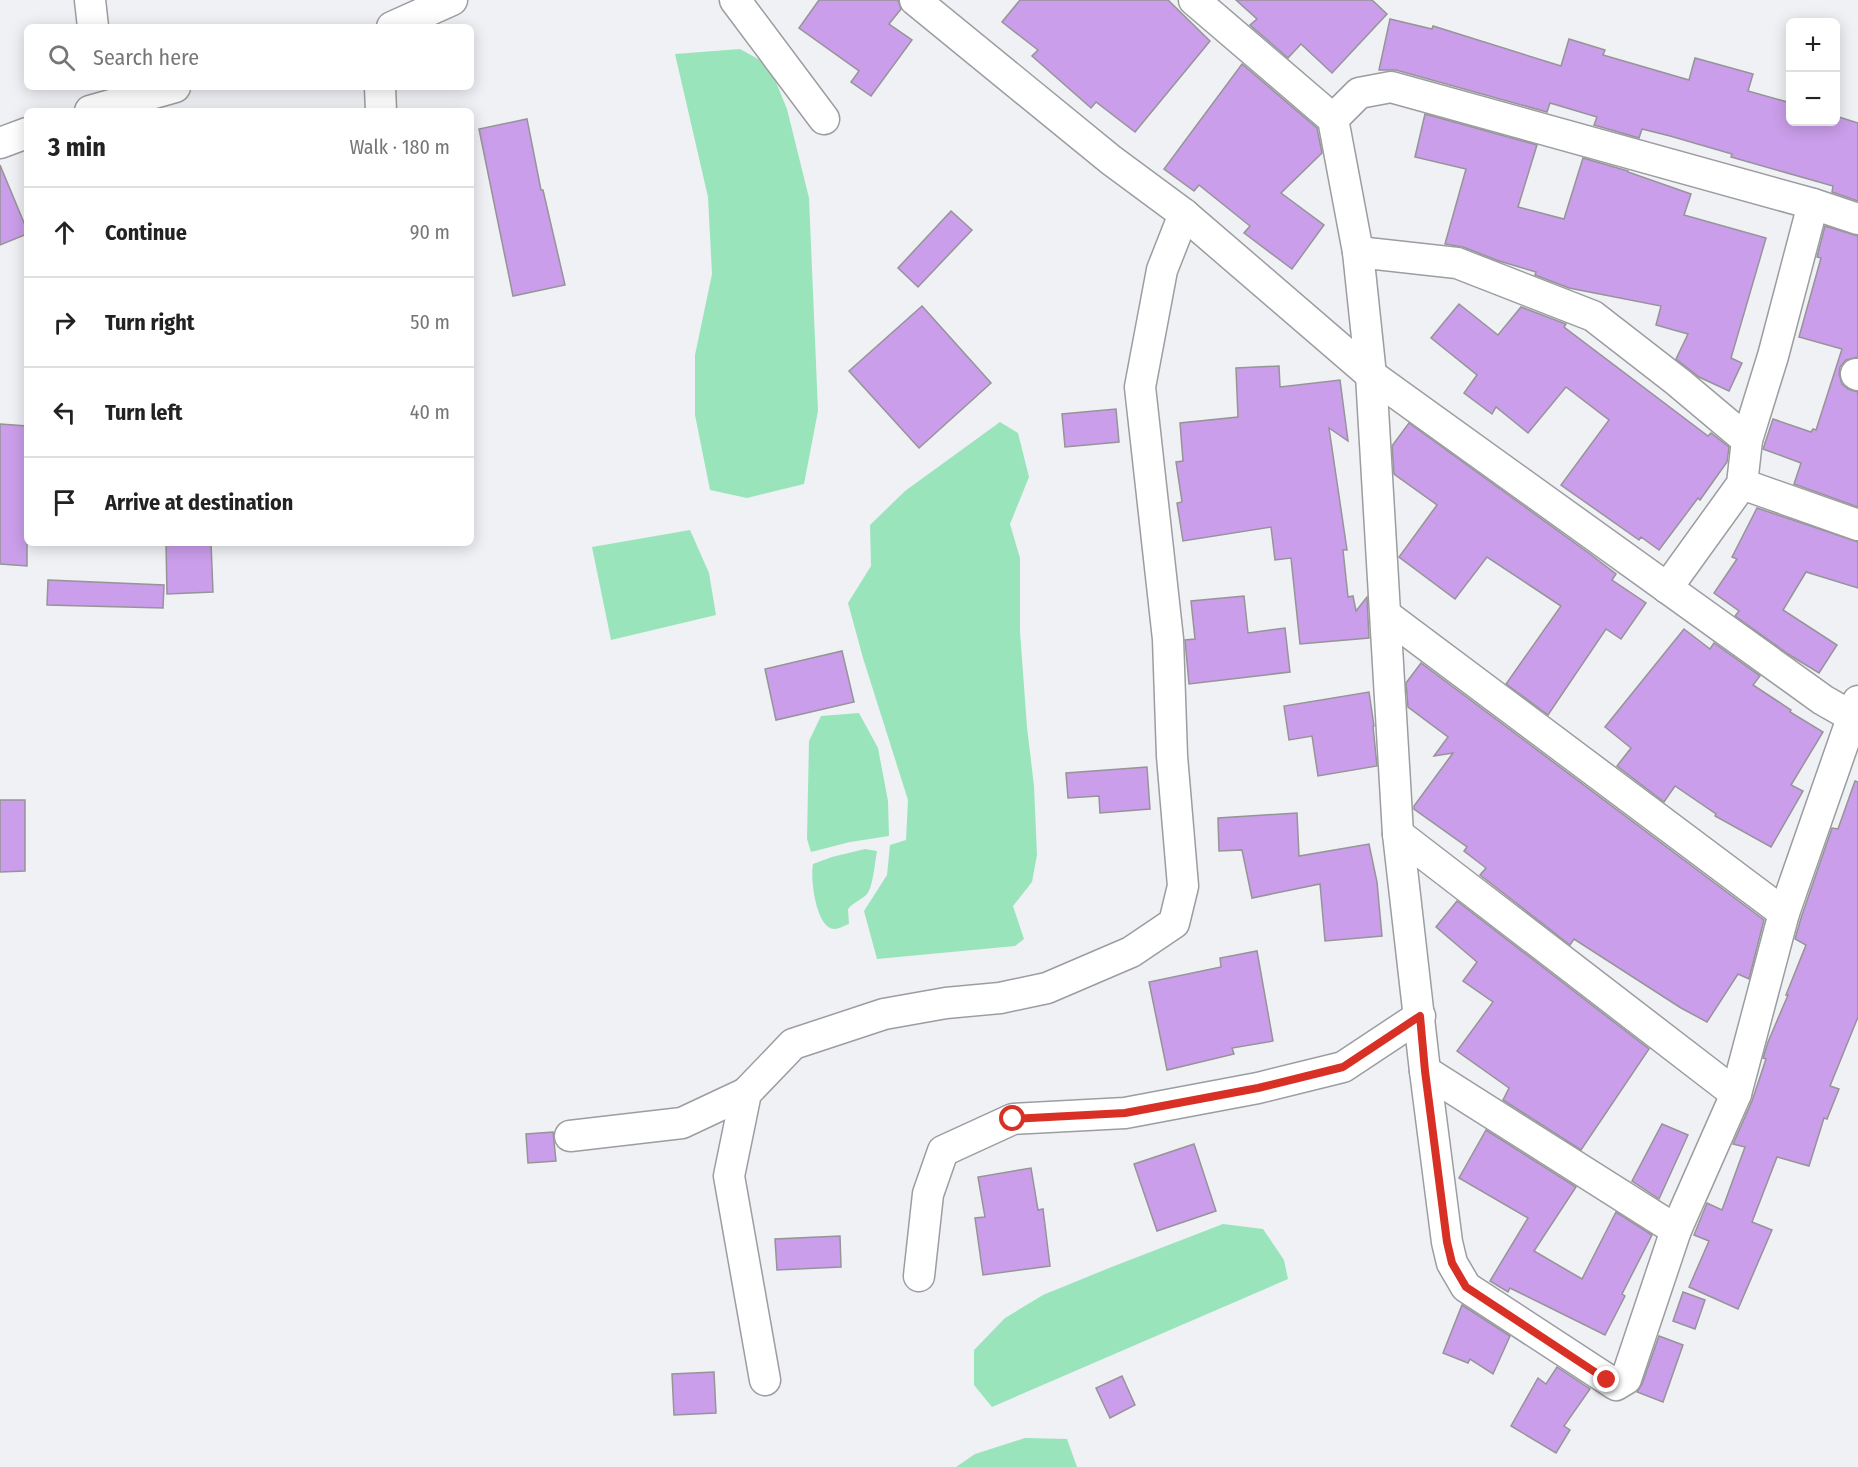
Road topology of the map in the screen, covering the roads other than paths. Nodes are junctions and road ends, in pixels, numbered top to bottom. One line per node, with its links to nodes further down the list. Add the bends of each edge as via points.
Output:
1 (90, 0): 6 (street)
2 (452, 0): 7 (street)
3 (735, 0): 13 (street)
4 (915, 0): 17 (street, via 1111,160)
5 (1194, 0): 12 (street)
6 (93, 24)
7 (399, 24)
8 (158, 90): 10 (street)
9 (380, 90): 11 (street)
10 (98, 101)
11 (381, 108)
12 (1333, 118): 16 (street, via 1359,93 1391,87); 19 (street)
13 (824, 119)
14 (24, 134): 15 (street)
15 (0, 143)
16 (1813, 204): 18 (street); 21 (street)
17 (1184, 214): 20 (street); 31 (street, via 1162,270 1140,387 1168,639 1172,756 1183,886 1174,923 1131,952 1047,988 884,1014 793,1044)
18 (1858, 219)
19 (1358, 252): 20 (street); 21 (street, via 1456,263 1593,316)
20 (1371, 375): 24 (street); 25 (street)
21 (1747, 441): 22 (street)
22 (1742, 484): 23 (street); 24 (street)
23 (1858, 525)
24 (1667, 588): 26 (street, via 1823,700)
25 (1386, 615): 27 (street); 28 (street)
26 (1856, 713): 28 (street)
27 (1398, 834): 29 (street); 32 (street)
28 (1784, 913): 32 (street)
29 (1420, 1016): 30 (street); 35 (street, via 1343,1067 1125,1113 1013,1119 943,1151 928,1194)
30 (1425, 1071): 34 (street); 34 (street, via 1447,1242 1452,1263 1466,1287 1616,1385 1626,1379)
31 (746, 1093): 33 (street, via 682,1123); 36 (street, via 729,1176)
32 (1736, 1094): 34 (street)
33 (570, 1137)
34 (1676, 1230)
35 (919, 1276)
36 (765, 1380)

